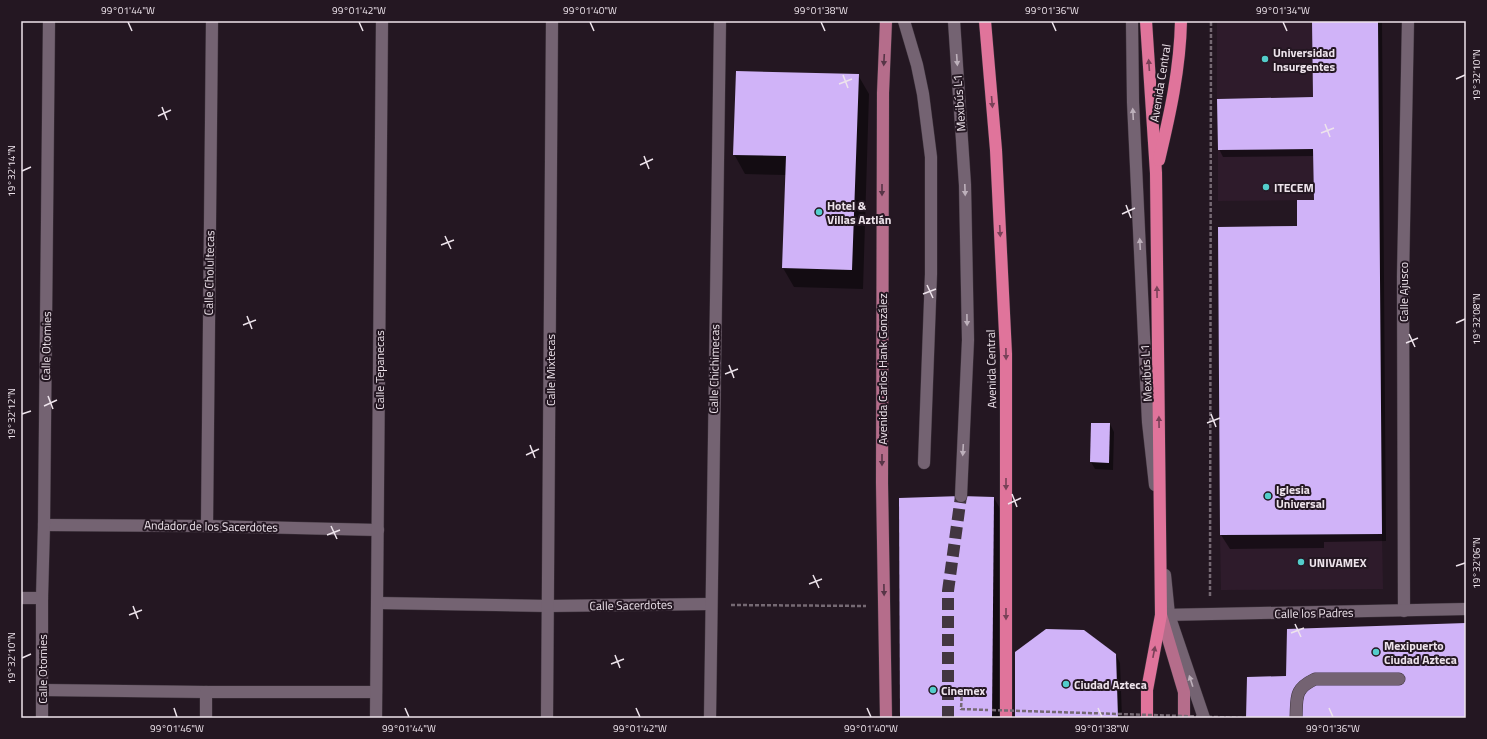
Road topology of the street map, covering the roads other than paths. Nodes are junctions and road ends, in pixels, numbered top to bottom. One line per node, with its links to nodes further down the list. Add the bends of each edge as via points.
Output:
1 (49, 21): 17 (street, Calle Otomies)
2 (212, 21): 18 (street, Calle Cholultecas)
3 (382, 21): 19 (street, Calle Tepanecas)
4 (552, 21): 25 (street, Calle Mixtecas)
5 (720, 21): 24 (street, Calle Chichimecas)
6 (886, 21): 38 (main road, Avenida Carlos Hank González, one-way to 38, via 882,93 882,483)
7 (904, 21): 15 (street, via 923,94 932,157)
8 (954, 21): 16 (street, Mexibús L1, one-way to 16, via 965,185 968,340)
9 (985, 21): 39 (highway, Avenida Central, one-way to 39, via 996,150 1006,354)
10 (1132, 21): 20 (street, Mexibús L1, one-way to 10, via 1148,422 1133,102)
11 (1146, 21): 14 (highway, Avenida Central, one-way to 11)
12 (1181, 21): 14 (highway, Avenida Central, via 1181,47 1172,106)
13 (1408, 21): 27 (street, Calle Ajusco, via 1403,277)
14 (1156, 173): 20 (highway, Avenida Central, one-way to 14)
15 (924, 463)
16 (961, 496)
17 (44, 525): 18 (street, Andador de los Sacerdotes); 22 (street, Calle Otomies)
18 (207, 526): 19 (street, Andador de los Sacerdotes)
19 (378, 530): 23 (street, Calle Tepanecas)
20 (1160, 534): 28 (highway, Avenida Central)
21 (21, 598): 22 (street)
22 (42, 598): 30 (street, Calle Otomies)
23 (378, 603): 25 (street, Calle Sacerdotes); 32 (street, Calle Tepanecas)
24 (710, 604): 25 (street, Calle Sacerdotes); 37 (street, Calle Chichimecas)
25 (548, 606): 36 (street, Calle Mixtecas)
26 (1466, 609): 27 (street, Calle los Padres)
27 (1404, 611): 28 (street, Calle los Padres)
28 (1165, 615): 40 (highway, Avenida Central, one-way to 28, via 1147,690); 41 (main road, Avenida Central, via 1184,692); 42 (street, one-way to 28)
29 (1399, 679): 43 (street, via 1315,679 1305,684 1297,694)
30 (43, 690): 31 (street); 33 (street, Calle Otomies)
31 (206, 692): 32 (street); 34 (street)
32 (376, 692): 35 (street, Calle Tepanecas)
33 (42, 718)
34 (206, 718)
35 (376, 718)
36 (547, 718)
37 (710, 718)
38 (886, 718)
39 (1006, 718)
40 (1147, 718)
41 (1184, 718)
42 (1204, 718)
43 (1296, 718)

